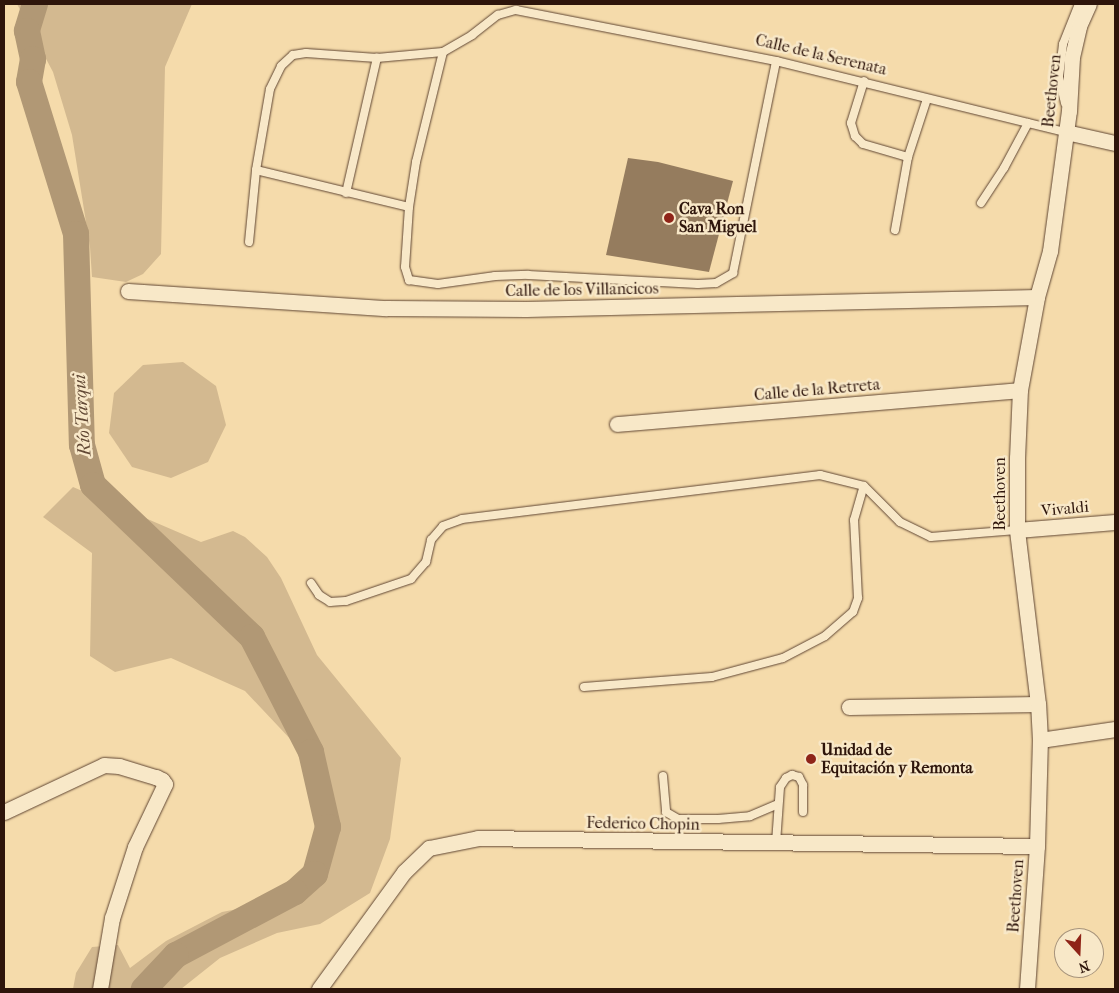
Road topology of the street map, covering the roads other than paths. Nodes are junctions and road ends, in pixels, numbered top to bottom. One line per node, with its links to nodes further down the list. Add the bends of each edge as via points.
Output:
1 (1079, 4): 8 (lane, via 1064,44 1059,77)
2 (1089, 4): 8 (street, Beethoven, via 1079,26 1072,57)
3 (443, 52): 4 (lane); 5 (lane, Calle de la Serenata, via 472,36 498,14 516,10); 16 (lane, via 416,162)
4 (377, 58): 13 (lane, via 306,52 293,55 281,66 270,89); 14 (lane)
5 (776, 61): 6 (lane, Calle de la Serenata); 16 (lane, via 733,273 716,283 528,275 438,284 409,280 405,267)
6 (864, 81): 7 (lane, Calle de la Serenata); 12 (lane, via 851,123 855,136 863,144)
7 (927, 99): 9 (lane, Calle de la Serenata); 12 (lane)
8 (1069, 111): 10 (street, Beethoven)
9 (1028, 123): 10 (lane, Calle de la Serenata); 15 (lane)
10 (1066, 132): 11 (street, Calle de la Serenata); 20 (street, Beethoven, via 1050,252)
11 (1115, 143)
12 (908, 156): 17 (lane)
13 (256, 170): 14 (lane); 18 (lane)
14 (346, 193): 16 (lane)
15 (982, 203)
16 (410, 207)
17 (894, 230)
18 (249, 242)
19 (128, 291): 20 (street, Calle de los Villancicos, via 386,308 526,309)
20 (1037, 297): 21 (street, Beethoven)
21 (1020, 390): 22 (street, Calle de la Retreta); 25 (street, Beethoven)
22 (617, 424)
23 (864, 486): 25 (lane, via 900,522 930,537); 26 (lane, via 820,475 462,519 443,526 431,540 426,562 411,579 346,601 330,602 319,595); 27 (lane, via 854,520 858,598 853,612 825,636 783,658 712,677)
24 (1115, 522): 25 (street, Vivaldi)
25 (1017, 530): 28 (street, Beethoven)
26 (311, 583)
27 (584, 686)
28 (1038, 704): 29 (street); 31 (street, Beethoven)
29 (849, 707)
30 (1115, 729): 31 (street)
31 (1040, 740): 37 (street, Beethoven)
32 (663, 776): 33 (lane, via 666,812 678,819 750,816)
33 (778, 804): 35 (lane, via 780,788 786,778 792,775 799,777 803,785); 36 (lane)
34 (4, 812): 38 (street, via 104,765 156,777 165,784 135,847 112,918)
35 (803, 812)
36 (776, 843): 37 (street, Federico Chopin); 39 (street, Federico Chopin, via 478,838 429,848 404,872)
37 (1037, 846): 40 (street, Beethoven)
38 (100, 989)
39 (319, 989)
40 (1027, 989)

